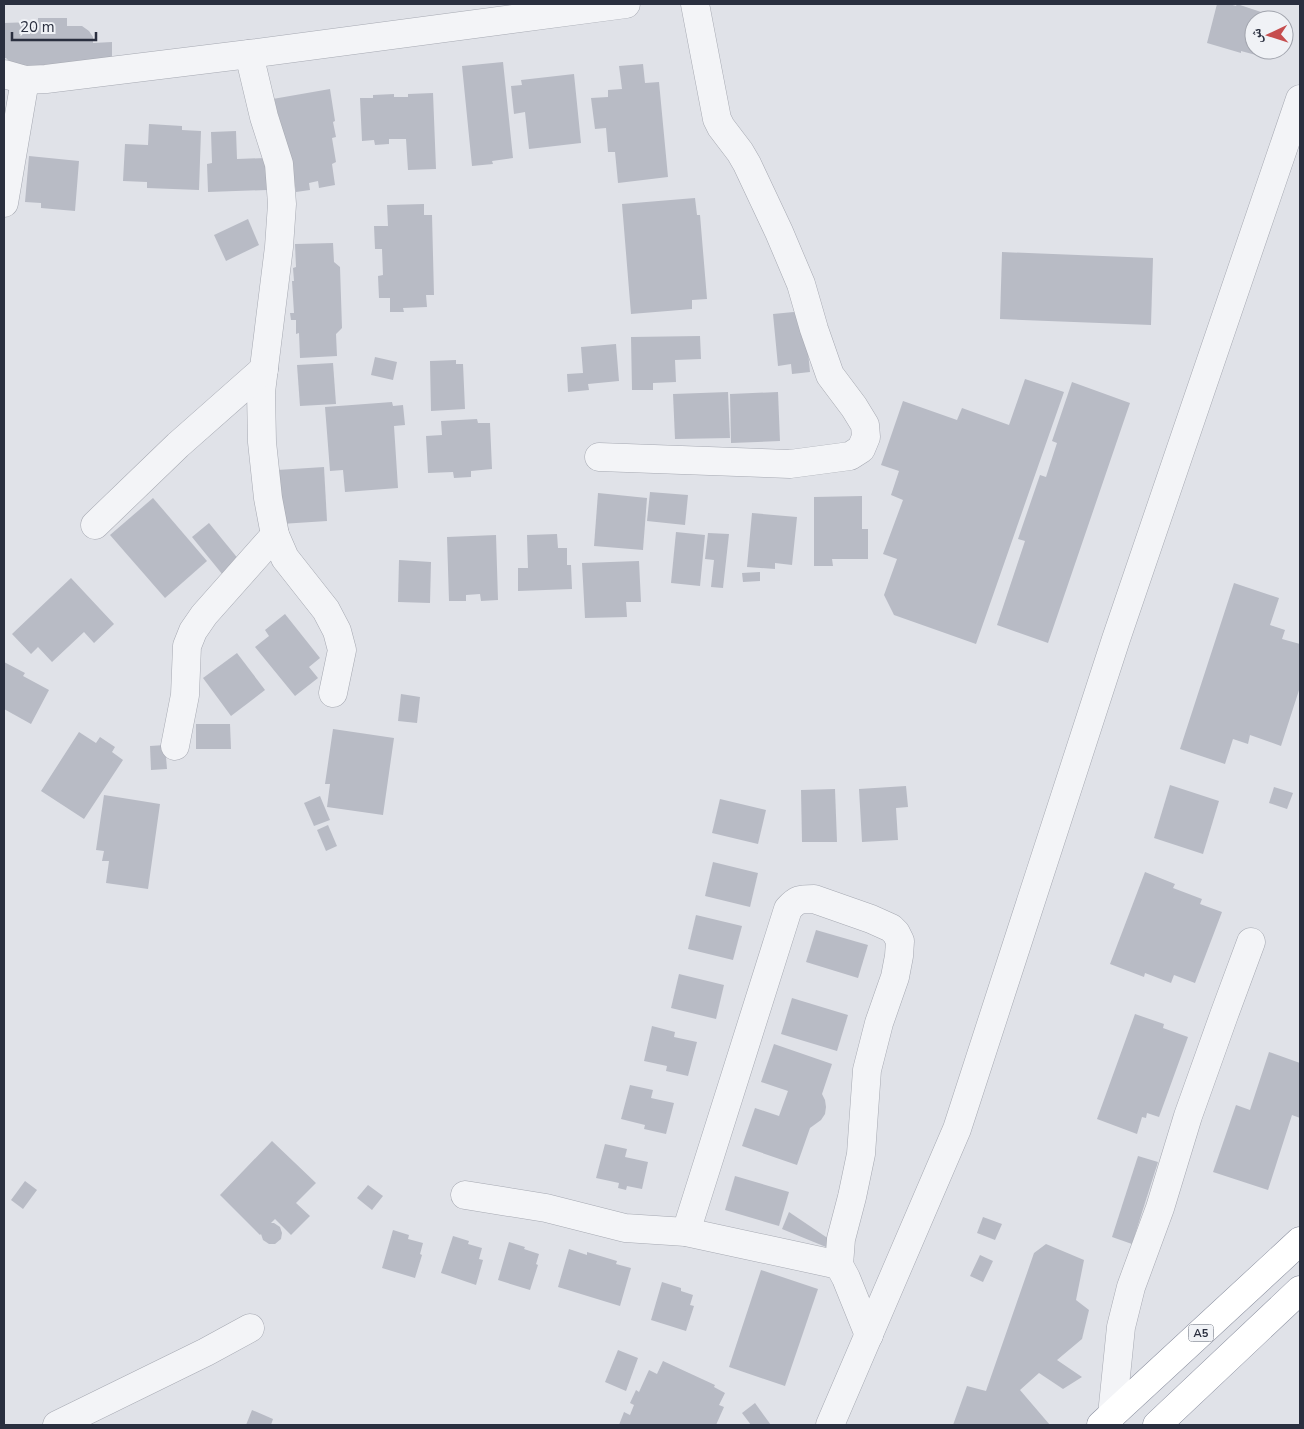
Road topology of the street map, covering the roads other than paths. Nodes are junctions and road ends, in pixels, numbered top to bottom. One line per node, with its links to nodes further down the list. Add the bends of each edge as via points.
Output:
1 (626, 4): 3 (street)
2 (695, 4): 8 (street, via 717,119 747,164 779,232 801,284 830,375 865,425 866,437 861,449 850,456 790,464)
3 (249, 54): 4 (street, via 46,79); 7 (street, via 279,164 282,204)
4 (14, 77): 6 (street)
5 (1300, 99): 20 (street, via 1116,639 957,1129)
6 (4, 203)
7 (264, 369): 9 (street); 10 (street, via 262,442)
8 (599, 457)
9 (95, 525)
10 (275, 535): 11 (street, via 285,558 326,610 337,631 342,650); 12 (street, via 193,631 188,646 185,695)
11 (333, 693)
12 (174, 746)
13 (1251, 942): 21 (street, via 1131,1287 1121,1327)
14 (465, 1195): 15 (street, via 546,1208 625,1228)
15 (686, 1232): 17 (street); 17 (street, via 788,909 795,901 814,899 891,928 900,941 894,977 867,1070 861,1154 841,1239)
16 (1300, 1241): 21 (highway, A5)
17 (839, 1265): 20 (street)
18 (1300, 1290): 24 (highway)
19 (250, 1328): 22 (street)
20 (869, 1335): 23 (street)
21 (1107, 1420)
22 (57, 1425)
23 (830, 1425)
24 (1157, 1425)

